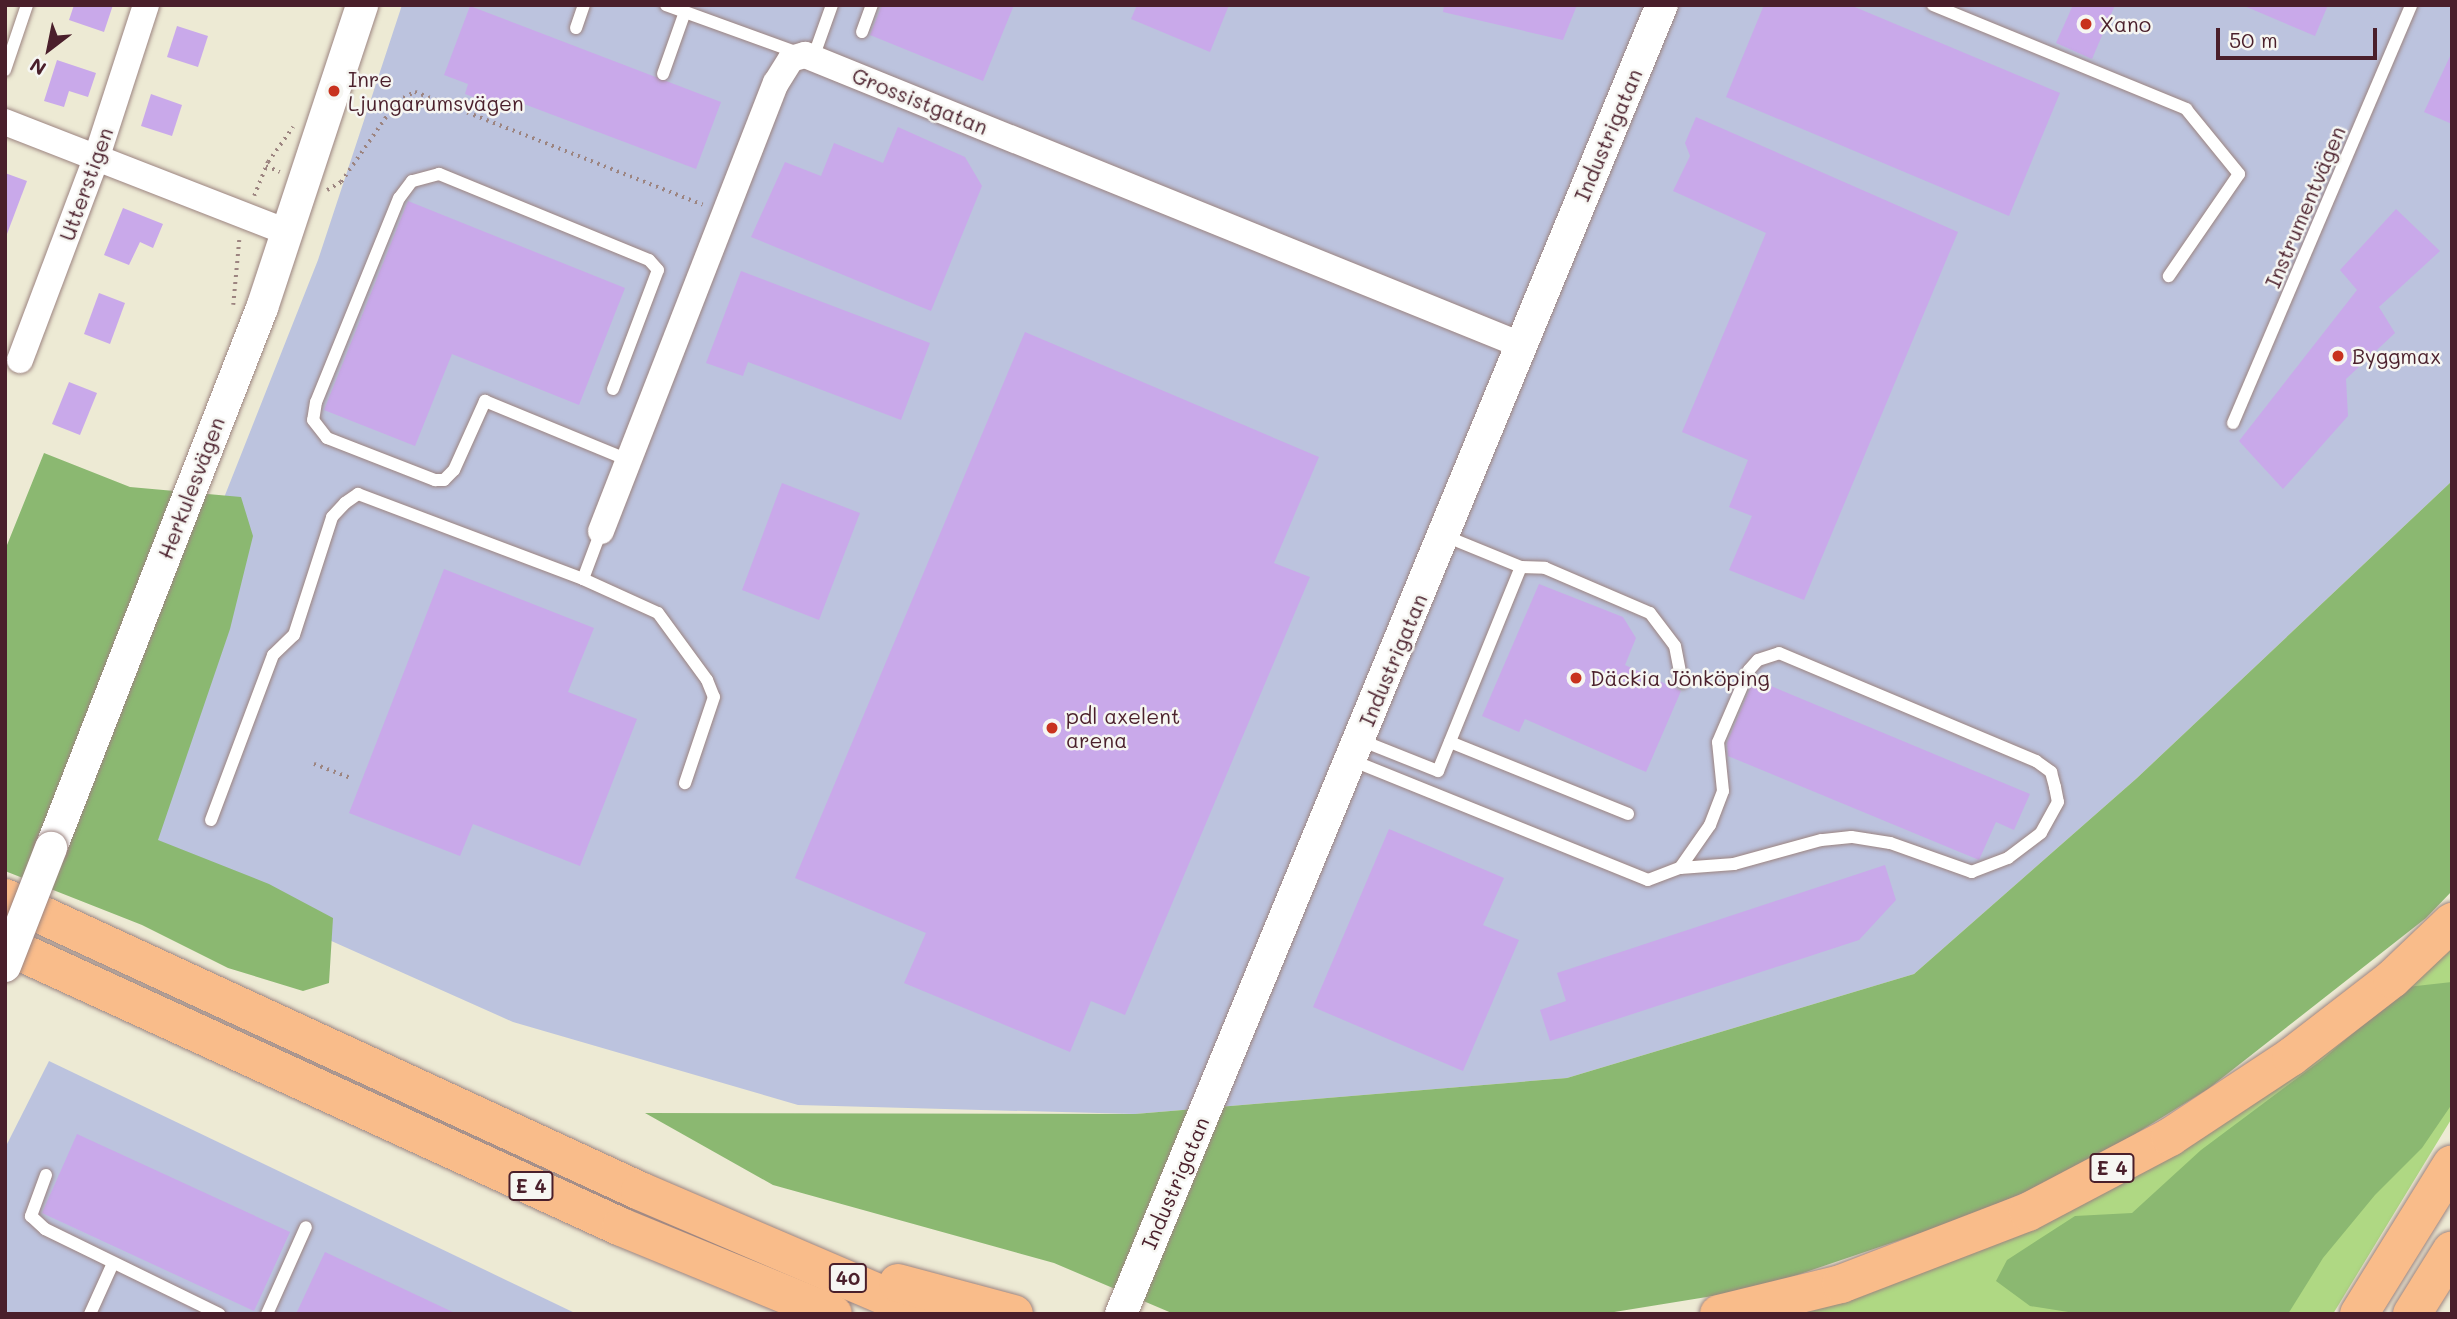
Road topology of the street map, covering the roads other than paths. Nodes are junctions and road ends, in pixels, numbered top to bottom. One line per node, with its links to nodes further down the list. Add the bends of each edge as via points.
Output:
1 (27, 5): 15 (lane)
2 (146, 5): 18 (street, Utterstigen)
3 (362, 5): 19 (street, Herkulesvägen)
4 (584, 5): 12 (lane)
5 (666, 5): 11 (lane)
6 (832, 5): 14 (lane)
7 (872, 5): 13 (lane)
8 (1662, 5): 21 (street, Industrigatan)
9 (1933, 5): 20 (lane, via 2186,109 2239,174)
10 (2411, 5): 24 (lane, Instrumentvägen)
11 (685, 12): 14 (lane); 16 (lane)
12 (576, 28)
13 (862, 32)
14 (809, 57): 21 (street, Grossistgatan); 25 (street, via 791,59 783,69)
15 (5, 70)
16 (663, 74)
17 (5, 122): 18 (street)
18 (96, 159): 19 (street); 22 (street, Utterstigen)
19 (289, 233): 40 (street, Herkulesvägen, bridge)
20 (2169, 276)
21 (1521, 345): 27 (street, Industrigatan)
22 (20, 360)
23 (613, 389): 25 (lane, via 658,270 649,260 439,174 412,181 399,198 316,402 313,420 327,438 435,480 444,480 454,470 485,401)
24 (2234, 423)
25 (628, 460): 26 (street)
26 (601, 531): 29 (lane)
27 (1445, 536): 28 (lane); 32 (street, Industrigatan)
28 (1521, 567): 30 (lane, via 1545,568 1650,613 1675,646); 31 (lane)
29 (583, 579): 33 (lane, via 658,613 707,680 714,697); 35 (lane, via 358,494 332,517 300,623 273,655)
30 (1682, 681)
31 (1450, 742): 32 (lane, via 1438,771); 34 (lane)
32 (1355, 749): 36 (lane, via 1632,876 1648,880); 53 (street, Industrigatan)
33 (685, 783)
34 (1628, 814)
35 (211, 820)
36 (1680, 867): 36 (lane, via 1710,825 1723,791 1718,742 1749,670 1758,660 1779,653 2024,755 2051,772 2055,787 2057,802 2041,833 2008,858 1972,872 1890,843 1851,837 1821,840 1734,864)
37 (5, 898): 44 (highway, E 4, via 627,1185)
38 (2452, 922): 54 (highway, E 4, via 2392,979 2291,1057 2170,1137 2016,1217 1841,1284)
39 (5, 944): 50 (highway, E 4, via 621,1227)
40 (5, 966)
41 (2452, 1164): 55 (highway)
42 (46, 1175): 46 (lane, via 31,1216 45,1229)
43 (306, 1227): 49 (lane)
44 (769, 1243): 51 (highway, 40); 52 (highway, E 4)
45 (2452, 1250): 56 (highway)
46 (113, 1263): 47 (lane); 48 (lane)
47 (90, 1314)
48 (219, 1314)
49 (267, 1314)
50 (833, 1314)
51 (927, 1314)
52 (1014, 1314)
53 (1121, 1314)
54 (1718, 1314)
55 (2359, 1314)
56 (2412, 1314)

